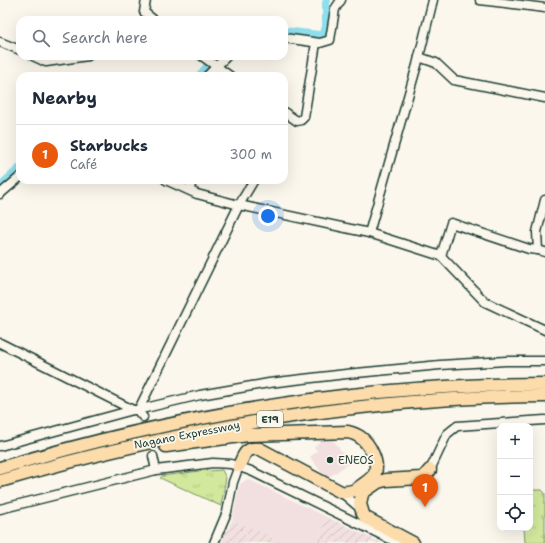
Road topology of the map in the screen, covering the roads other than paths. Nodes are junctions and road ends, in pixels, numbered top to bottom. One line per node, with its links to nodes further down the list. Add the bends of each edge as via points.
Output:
1 (146, 0): 6 (street)
2 (341, 0): 9 (street, via 335,9 330,40)
3 (433, 0): 11 (street)
4 (480, 0): 5 (street)
5 (545, 8)
6 (142, 16)
7 (288, 39): 9 (street)
8 (0, 42): 10 (street)
9 (316, 43): 20 (street, via 304,117 297,121)
10 (16, 48)
11 (419, 57): 19 (street, via 436,63 454,80); 29 (street)
12 (42, 60): 13 (street)
13 (60, 60)
14 (207, 60): 16 (street)
15 (224, 60): 16 (street)
16 (217, 68): 17 (street); 18 (street)
17 (212, 72)
18 (224, 72)
19 (545, 98)
20 (288, 115)
21 (16, 180): 26 (street)
22 (175, 184): 25 (street)
23 (191, 184): 25 (street)
24 (252, 184): 28 (street)
25 (189, 190): 28 (street)
26 (0, 194)
27 (545, 200): 30 (street, via 538,232)
28 (239, 206): 29 (street); 37 (street)
29 (369, 233): 31 (street)
30 (542, 251): 31 (street, via 529,250 451,224)
31 (441, 256): 32 (street, via 485,302)
32 (545, 330)
33 (0, 343): 37 (street)
34 (545, 361): 37 (street, via 440,364 269,383)
35 (545, 384): 43 (highway, Nagano Expressway / E19, via 415,389 245,410 132,433)
36 (545, 396): 45 (highway, Nagano Expressway / E19, via 415,402 311,413 202,430)
37 (137, 409): 38 (street); 40 (street)
38 (143, 417)
39 (545, 420): 47 (street, via 458,426 447,434)
40 (0, 446)
41 (153, 456): 46 (street)
42 (239, 466): 46 (street, via 213,463); 50 (highway, via 247,451 260,449); 53 (street, via 227,512); 54 (street)
43 (0, 468)
44 (376, 468): 45 (highway, via 374,458 364,440 348,432 332,432 248,435 205,440); 48 (street); 50 (highway, via 373,476 357,490)
45 (37, 470): 49 (highway, Nagano Expressway / E19)
46 (156, 470): 51 (street)
47 (430, 470): 48 (highway, via 424,477)
48 (393, 480): 52 (highway, via 378,482 365,491 360,499)
49 (0, 481)
50 (341, 492): 52 (street)
51 (0, 509)
52 (361, 509): 55 (highway, via 370,521)
53 (214, 543)
54 (398, 543)
55 (413, 543)

